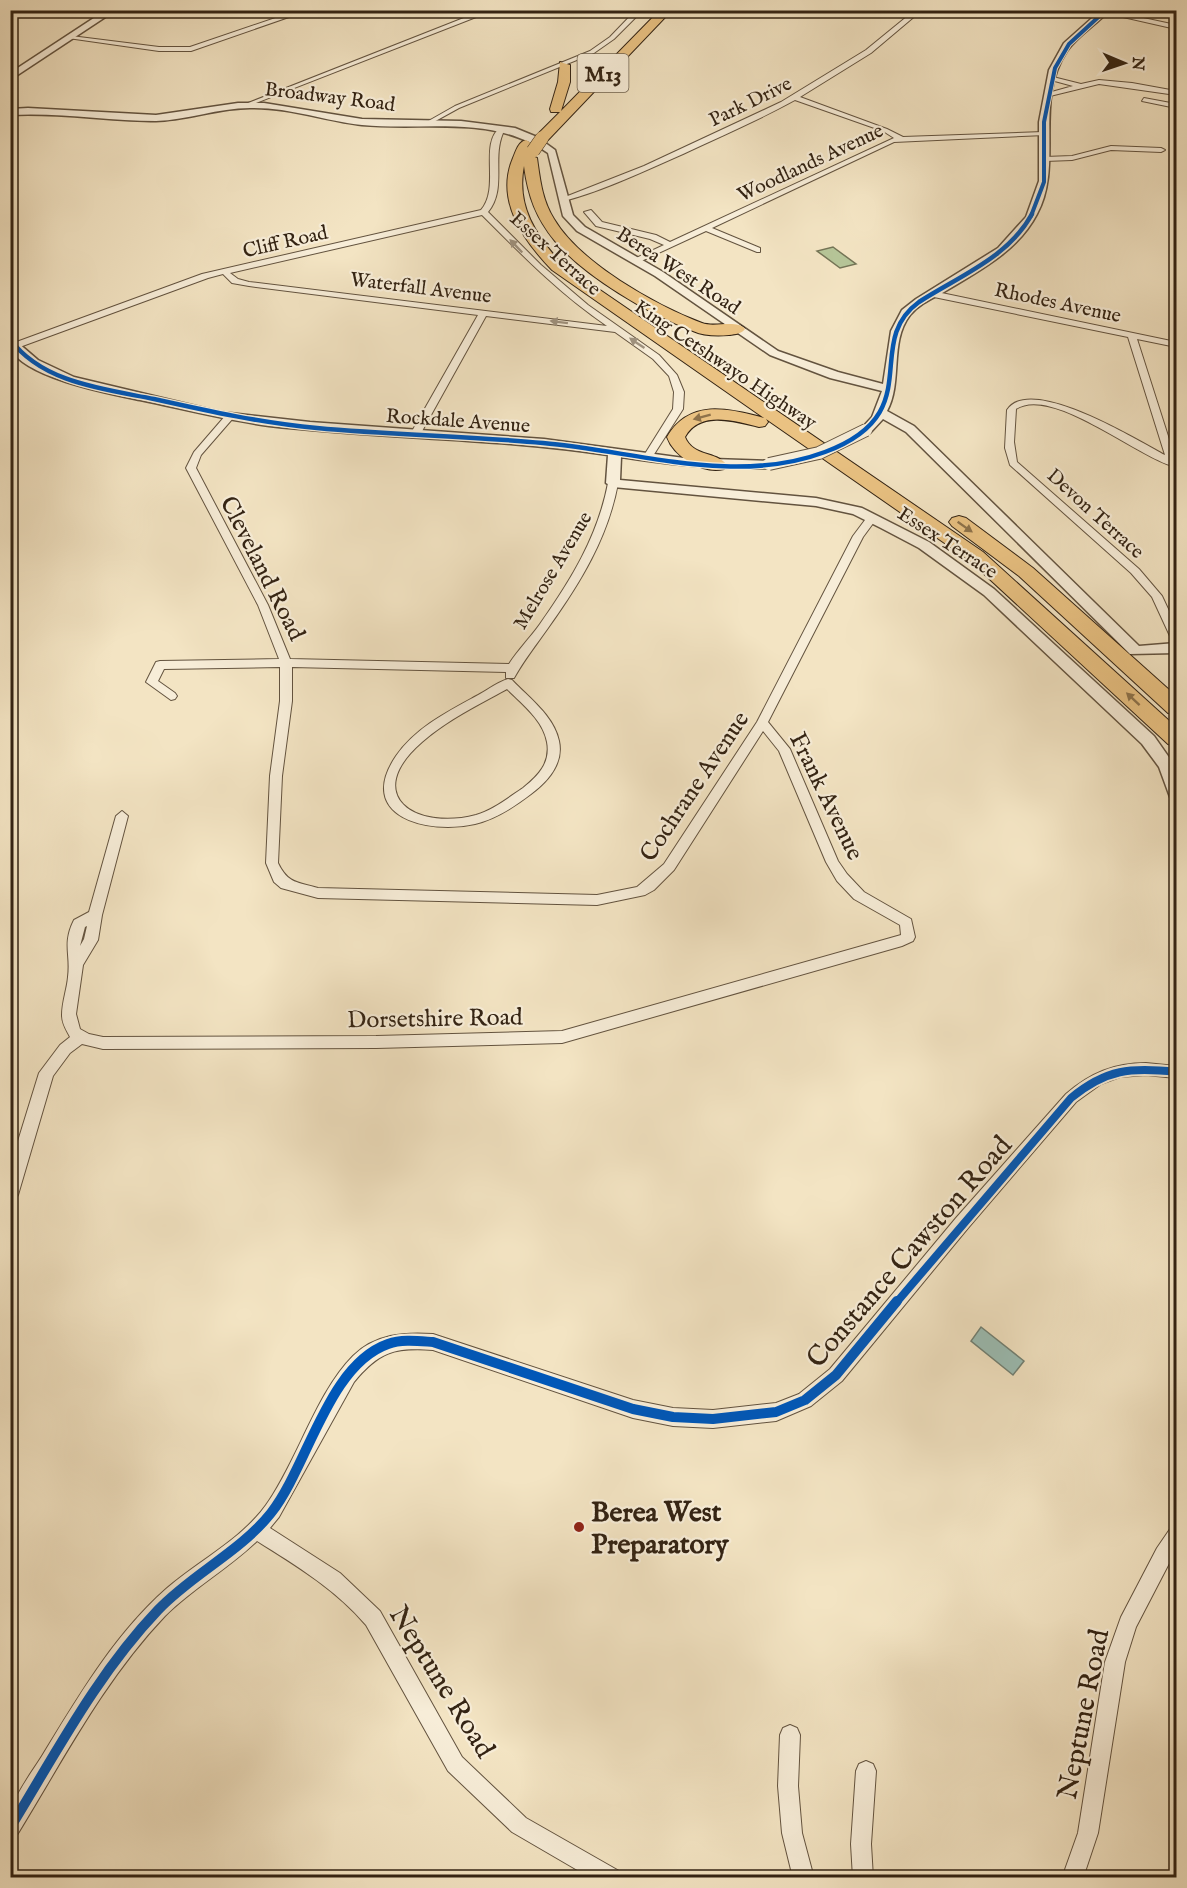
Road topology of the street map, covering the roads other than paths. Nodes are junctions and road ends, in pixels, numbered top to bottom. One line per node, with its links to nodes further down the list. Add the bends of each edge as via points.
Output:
1 (112, 10): 10 (street)
2 (306, 10): 10 (street, via 191,50)
3 (491, 10): 21 (street)
4 (667, 10): 13 (highway, King Cetshwayo Highway / M13)
5 (679, 10): 13 (highway, via 638,54)
6 (919, 10): 19 (street, Park Drive, via 890,35)
7 (650, 11): 11 (street); 23 (highway, King Cetshwayo Highway / M13)
8 (1105, 11): 9 (street); 15 (street, Rockdale Avenue, via 1066,46)
9 (1176, 27)
10 (71, 38): 14 (street)
11 (564, 69): 12 (highway); 23 (highway)
12 (548, 71): 25 (street, via 457,107)
13 (602, 75): 29 (highway, King Cetshwayo Highway / M13)
14 (10, 77)
15 (1053, 79): 16 (street); 18 (street, Rockdale Avenue)
16 (1079, 86): 17 (street, via 1116,83); 18 (street)
17 (1176, 93)
18 (1050, 94): 27 (street, Rockdale Avenue)
19 (796, 98): 28 (street, via 885,129); 33 (street, Park Drive, via 673,156 580,194)
20 (1144, 100): 22 (street)
21 (246, 105): 24 (street, Broadway Road, via 166,118 50,110); 25 (street, Broadway Road, via 364,122)
22 (1176, 106)
23 (556, 109): 29 (highway, King Cetshwayo Highway / M13)
24 (10, 112)
25 (428, 123): 26 (street, Broadway Road, via 479,124)
26 (501, 129): 33 (street, Berea West Road, via 534,140 552,152); 34 (street, via 496,140 493,202)
27 (1043, 134): 28 (street, Woodlands Avenue); 31 (street, Rockdale Avenue)
28 (901, 139): 36 (street, Woodlands Avenue, via 868,150)
29 (533, 145): 32 (highway, King Cetshwayo Highway / M13, via 517,164); 44 (highway, via 540,207 582,260 699,328); 63 (highway, King Cetshwayo Highway, via 525,181 529,208 542,235 564,259 651,321)
30 (1161, 150): 31 (street, via 1112,148 1072,158)
31 (1045, 159): 42 (street, Rockdale Avenue, via 1042,194 1018,234 984,264)
32 (513, 191): 41 (highway, via 511,203 516,223); 66 (highway, King Cetshwayo Highway / M13, via 520,220 536,245 577,283 942,531)
33 (563, 195): 39 (street, Berea West Road, via 568,216 576,225)
34 (484, 212): 40 (street, Cliff Road); 41 (street, Essex Terrace, one-way to 34)
35 (588, 212): 37 (street, via 597,223 653,237)
36 (707, 229): 37 (street, Woodlands Avenue); 38 (street)
37 (670, 246): 39 (street, Woodlands Avenue)
38 (757, 250)
39 (637, 261): 44 (street, Berea West Road)
40 (225, 272): 43 (street, Waterfall Avenue, via 235,281 249,284); 47 (street, Cliff Road)
41 (552, 277): 45 (street, Essex Terrace)
42 (932, 294): 46 (street, Rhodes Avenue); 50 (street, Rockdale Avenue, via 914,305 902,319)
43 (483, 313): 45 (street, Waterfall Avenue, one-way to 43); 55 (street)
44 (737, 329): 50 (street, Berea West Road, via 797,363)
45 (617, 330): 49 (street, Essex Terrace, one-way to 45)
46 (1132, 336): 48 (street, Rhodes Avenue); 60 (street)
47 (12, 343): 52 (street, Rockdale Avenue, via 32,362 70,380)
48 (1176, 344)
49 (656, 357): 53 (highway); 59 (street, Essex Terrace, via 675,380 679,403)
50 (888, 389): 51 (street, Rockdale Avenue); 57 (street)
51 (882, 413): 54 (street, Rockdale Avenue); 57 (street, via 910,429)
52 (229, 417): 55 (street, Rockdale Avenue, via 316,428); 70 (street, Cleveland Road, via 197,454 191,468 263,605)
53 (759, 422): 56 (highway, one-way to 56, via 734,415 707,415 687,423); 66 (highway)
54 (869, 427): 57 (street, via 897,432); 61 (street, Rockdale Avenue, bridge, via 812,456 769,464)
55 (416, 433): 58 (street, Rockdale Avenue)
56 (676, 437): 59 (highway); 61 (highway, via 689,454)
57 (926, 445): 69 (street)
58 (615, 452): 59 (street, Rockdale Avenue); 62 (street, Melrose Avenue)
59 (656, 458): 61 (street, Rockdale Avenue)
60 (1174, 463): 67 (street, Devon Terrace, via 1074,411 1035,400 1012,406 1013,463 1117,553 1152,590 1167,611)
61 (718, 465)
62 (613, 483): 65 (street, Essex Terrace, via 816,502); 71 (street, Melrose Avenue, via 608,514 597,539 563,597)
63 (908, 487)
64 (944, 511): 75 (highway, one-way to 75, via 1008,556)
65 (873, 518): 76 (street, Cochrane Avenue, via 858,536); 78 (street, Essex Terrace, via 924,545 971,577 1016,616 1148,740 1167,766)
66 (1002, 579): 77 (highway, King Cetshwayo Highway / M13, one-way to 66)
67 (1176, 636)
68 (1176, 648): 69 (street)
69 (1135, 651): 73 (highway)
70 (286, 663): 71 (street); 74 (street, via 160,665 152,682); 80 (street, Cleveland Road, via 272,863 279,879)
71 (513, 668): 72 (street, Melrose Avenue)
72 (508, 683): 72 (street, via 544,722 553,738 554,760 539,782 502,809 474,820 426,822 400,813 390,797 390,786 408,748)
73 (1176, 691)
74 (171, 696)
75 (1176, 708)
76 (762, 723): 80 (street, Cochrane Avenue, via 669,867 640,891 620,897 572,901 336,895); 81 (street, Frank Avenue, via 784,749 840,876 862,898 901,918)
77 (1176, 739)
78 (1176, 793)
79 (122, 816): 82 (street, via 95,915 79,924 72,952 77,963 68,1011 70,1027)
80 (294, 887)
81 (909, 930): 82 (street, Dorsetshire Road, via 908,937 897,944 562,1037 103,1043)
82 (79, 1038): 84 (street, via 46,1073)
83 (1176, 1072): 85 (street, Constance Cawston Road, via 1125,1069 1087,1083 962,1223 862,1346 836,1375 805,1400 776,1412 743,1417 673,1417 633,1409 434,1342 387,1343 347,1373 273,1511)
84 (10, 1195)
85 (257, 1531): 89 (street, Constance Cawston Road, via 161,1607 134,1636); 90 (street, Neptune Road, via 338,1581 356,1597 373,1618 455,1764 495,1804 519,1825)
86 (1176, 1535): 93 (street, Neptune Road, via 1128,1624 1115,1662 1088,1833)
87 (790, 1736): 91 (street, via 788,1786 792,1833)
88 (866, 1771): 92 (street)
89 (10, 1828)
90 (612, 1878)
91 (804, 1878)
92 (863, 1878)
93 (1072, 1878)

